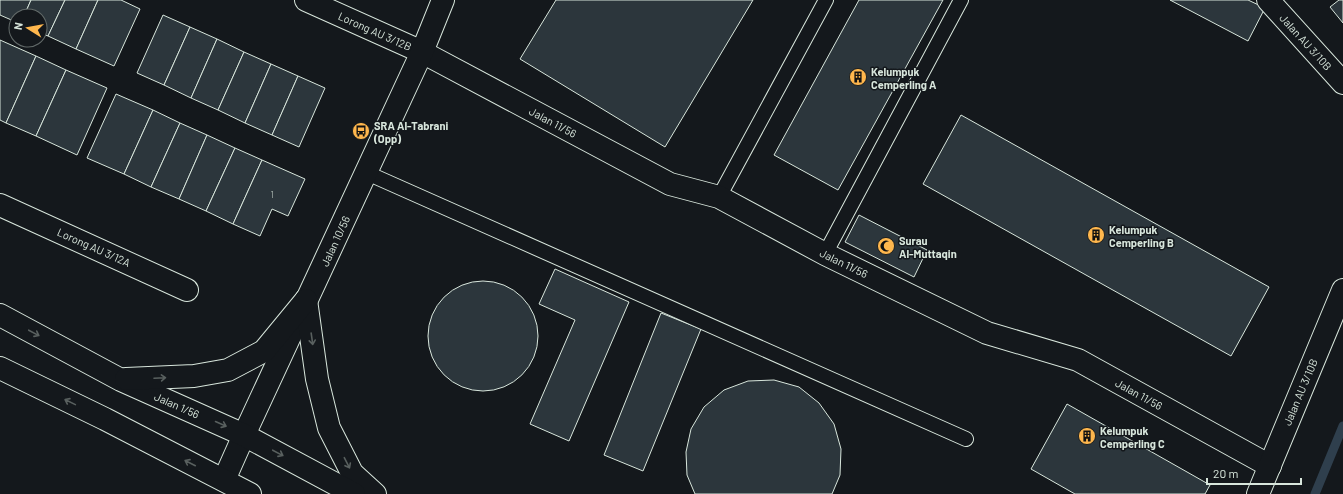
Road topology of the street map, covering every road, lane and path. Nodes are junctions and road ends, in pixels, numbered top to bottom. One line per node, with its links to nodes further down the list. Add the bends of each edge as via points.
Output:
1 (306, 0): 6 (street, Lorong AU 3/12B)
2 (443, 0): 6 (street, Jalan 10/56)
3 (826, 0): 9 (lane)
4 (961, 0): 11 (lane)
5 (1268, 0): 7 (street, Jalan AU 3/10B)
6 (422, 52): 8 (street, Jalan 10/56); 9 (street, Jalan 11/56, via 670,184)
7 (1343, 84)
8 (367, 173): 14 (street, Jalan 10/56); 19 (lane)
9 (719, 197): 11 (street, Jalan 11/56)
10 (0, 205): 12 (street, Lorong AU 3/12A)
11 (824, 254): 20 (street, Jalan 11/56, via 987,333 1078,360)
12 (187, 290)
13 (1343, 290): 20 (street, Jalan AU 3/10B)
14 (306, 300): 17 (street, one-way to 14, via 194,376 228,370 264,352); 18 (street, Jalan 10/56); 24 (street, one-way to 24, via 317,379 329,428 352,473)
15 (0, 315): 17 (street, Jalan 1/56, one-way to 17)
16 (0, 368): 21 (street, one-way to 16)
17 (121, 380): 18 (street, Jalan 1/56, one-way to 18)
18 (244, 435): 21 (street, Jalan 10/56); 23 (street, Jalan 1/56, one-way to 23)
19 (966, 438)
20 (1270, 466): 25 (street, Jalan AU 3/10B)
21 (224, 480): 22 (street)
22 (250, 494)
23 (354, 494)
24 (375, 494)
25 (1258, 494)

